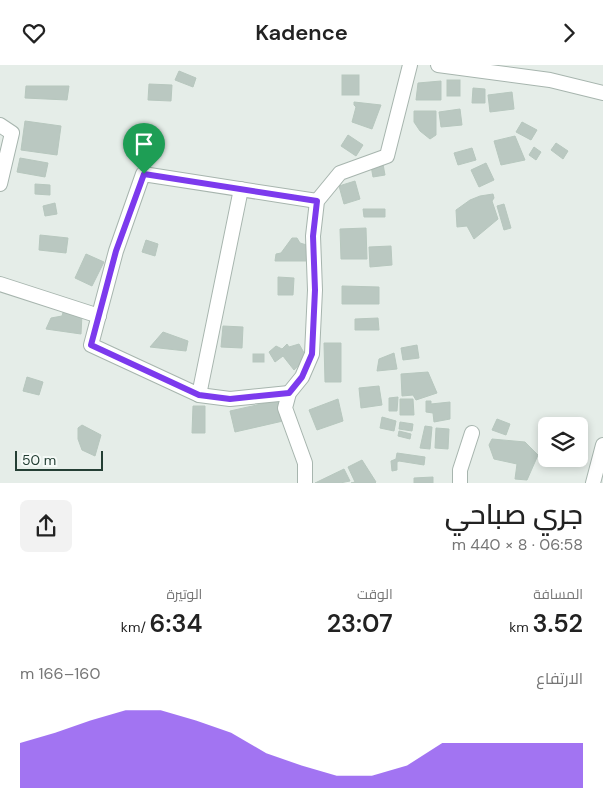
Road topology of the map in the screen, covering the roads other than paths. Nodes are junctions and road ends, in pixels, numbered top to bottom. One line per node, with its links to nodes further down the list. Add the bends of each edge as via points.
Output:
1 (410, 65): 8 (street, via 387,156 340,173)
2 (438, 65): 3 (street)
3 (502, 69): 4 (street)
4 (603, 93)
5 (0, 125): 6 (street, via 12,133)
6 (0, 184)
7 (241, 189): 8 (street); 10 (street, via 144,174 116,251); 12 (street)
8 (317, 201): 11 (street, via 313,236 312,354 302,377)
9 (0, 284): 10 (street)
10 (99, 316): 12 (street, via 91,345)
11 (289, 393): 12 (street, via 230,399); 15 (street, via 286,409 304,463)
12 (199, 395)
13 (472, 433): 16 (street, via 460,470)
14 (603, 445): 17 (street)
15 (304, 483)
16 (460, 483)
17 (593, 483)

